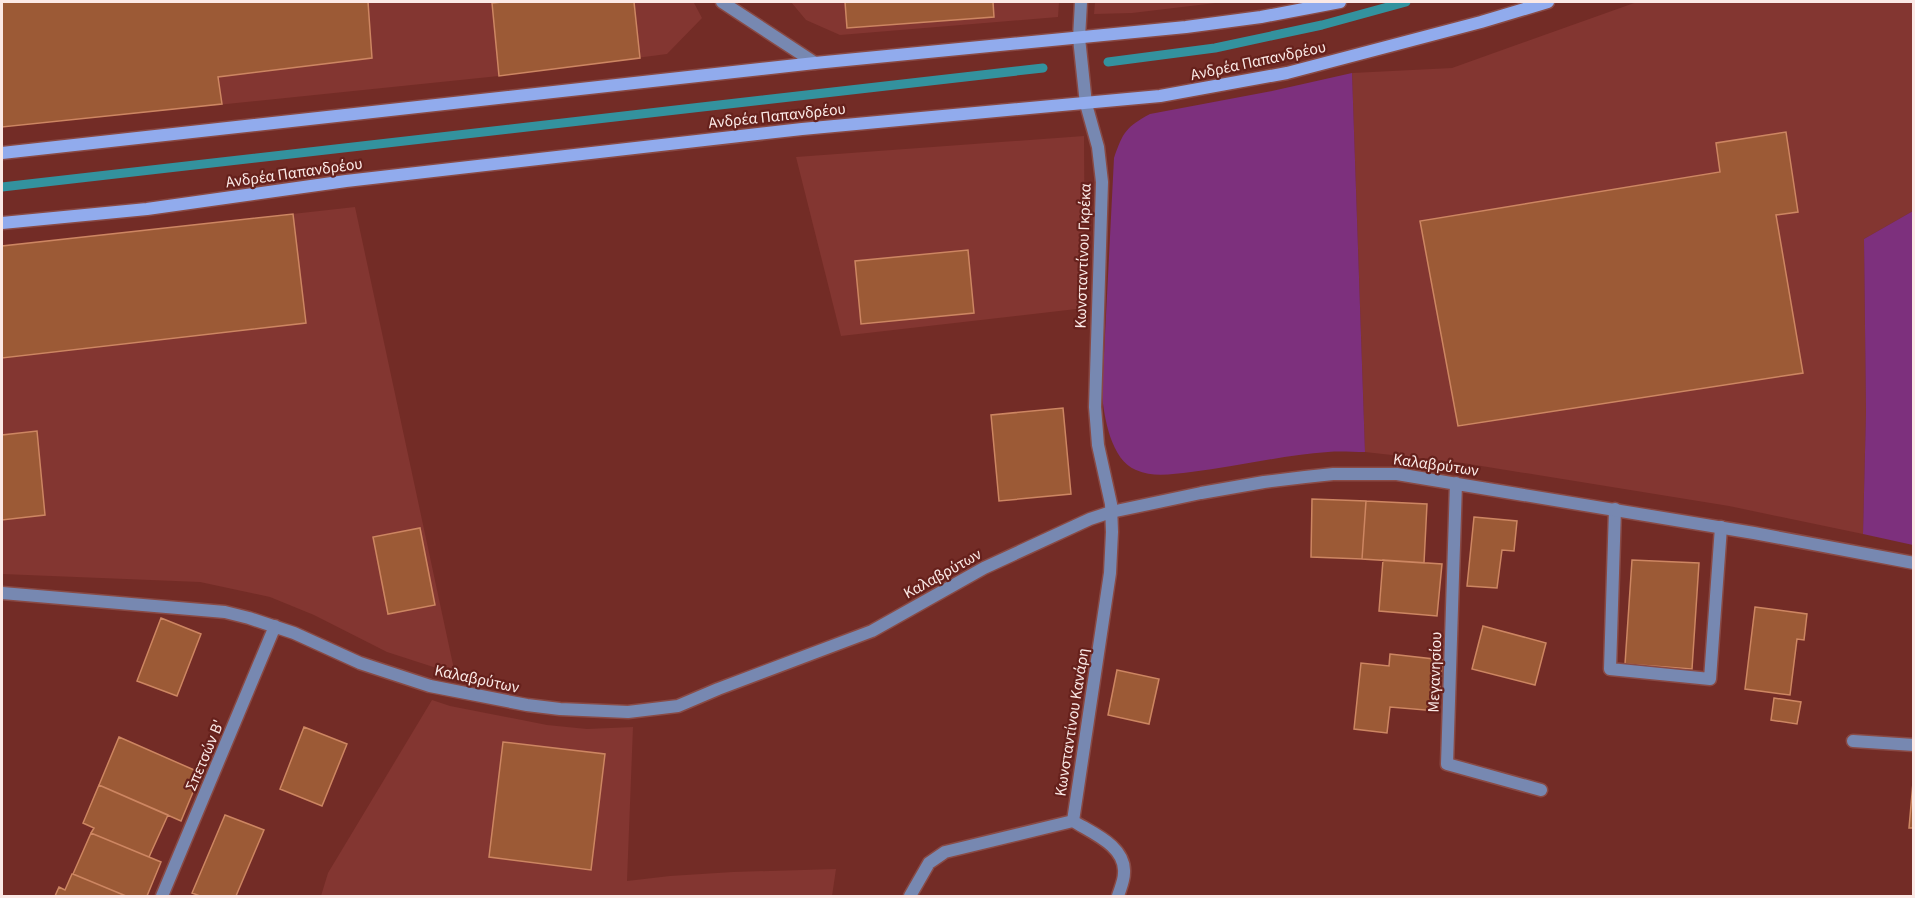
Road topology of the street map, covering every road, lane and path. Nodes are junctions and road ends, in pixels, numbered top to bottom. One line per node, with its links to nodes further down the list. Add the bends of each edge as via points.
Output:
1 (722, 2): 6 (street)
2 (1081, 2): 5 (street, Κωνσταντίνου Γκρέκα)
3 (1340, 2): 5 (main road, via 1252,18)
4 (1548, 2): 7 (main road, Ανδρέα Παπανδρέου, via 1287,73 1160,96)
5 (1080, 38): 6 (main road); 7 (street, Κωνσταντίνου Γκρέκα)
6 (815, 63): 8 (main road)
7 (1086, 104): 9 (main road, Ανδρέα Παπανδρέου, via 802,129 346,181 147,209); 12 (street, Κωνσταντίνου Γκρέκα, via 1098,147 1102,182 1095,407)
8 (2, 153)
9 (2, 223)
10 (1456, 483): 11 (street, Καλαβρύτων); 12 (street, Καλαβρύτων, via 1397,474 1333,474 1254,484); 19 (street, Μεγανησίου, via 1447,764)
11 (1615, 509): 13 (street, Καλαβρύτων); 13 (street, via 1610,669 1710,679)
12 (1111, 512): 16 (street, Καλαβρύτων, via 984,568 872,631 678,706 649,711 560,710 453,691 370,667); 20 (street, Κωνσταντίνου Κανάρη, via 1110,573)
13 (1721, 527): 14 (street, Καλαβρύτων)
14 (1914, 563)
15 (2, 593): 16 (street, Καλαβρύτων, via 197,609)
16 (275, 626): 21 (street, Σπετσών Β')
17 (1853, 741): 18 (street)
18 (1914, 745)
19 (1541, 790)
20 (1073, 821): 22 (street, Κωνσταντίνου Κανάρη, via 945,852 929,863); 23 (street, via 1121,855 1124,873)
21 (162, 897)
22 (910, 897)
23 (1118, 897)

